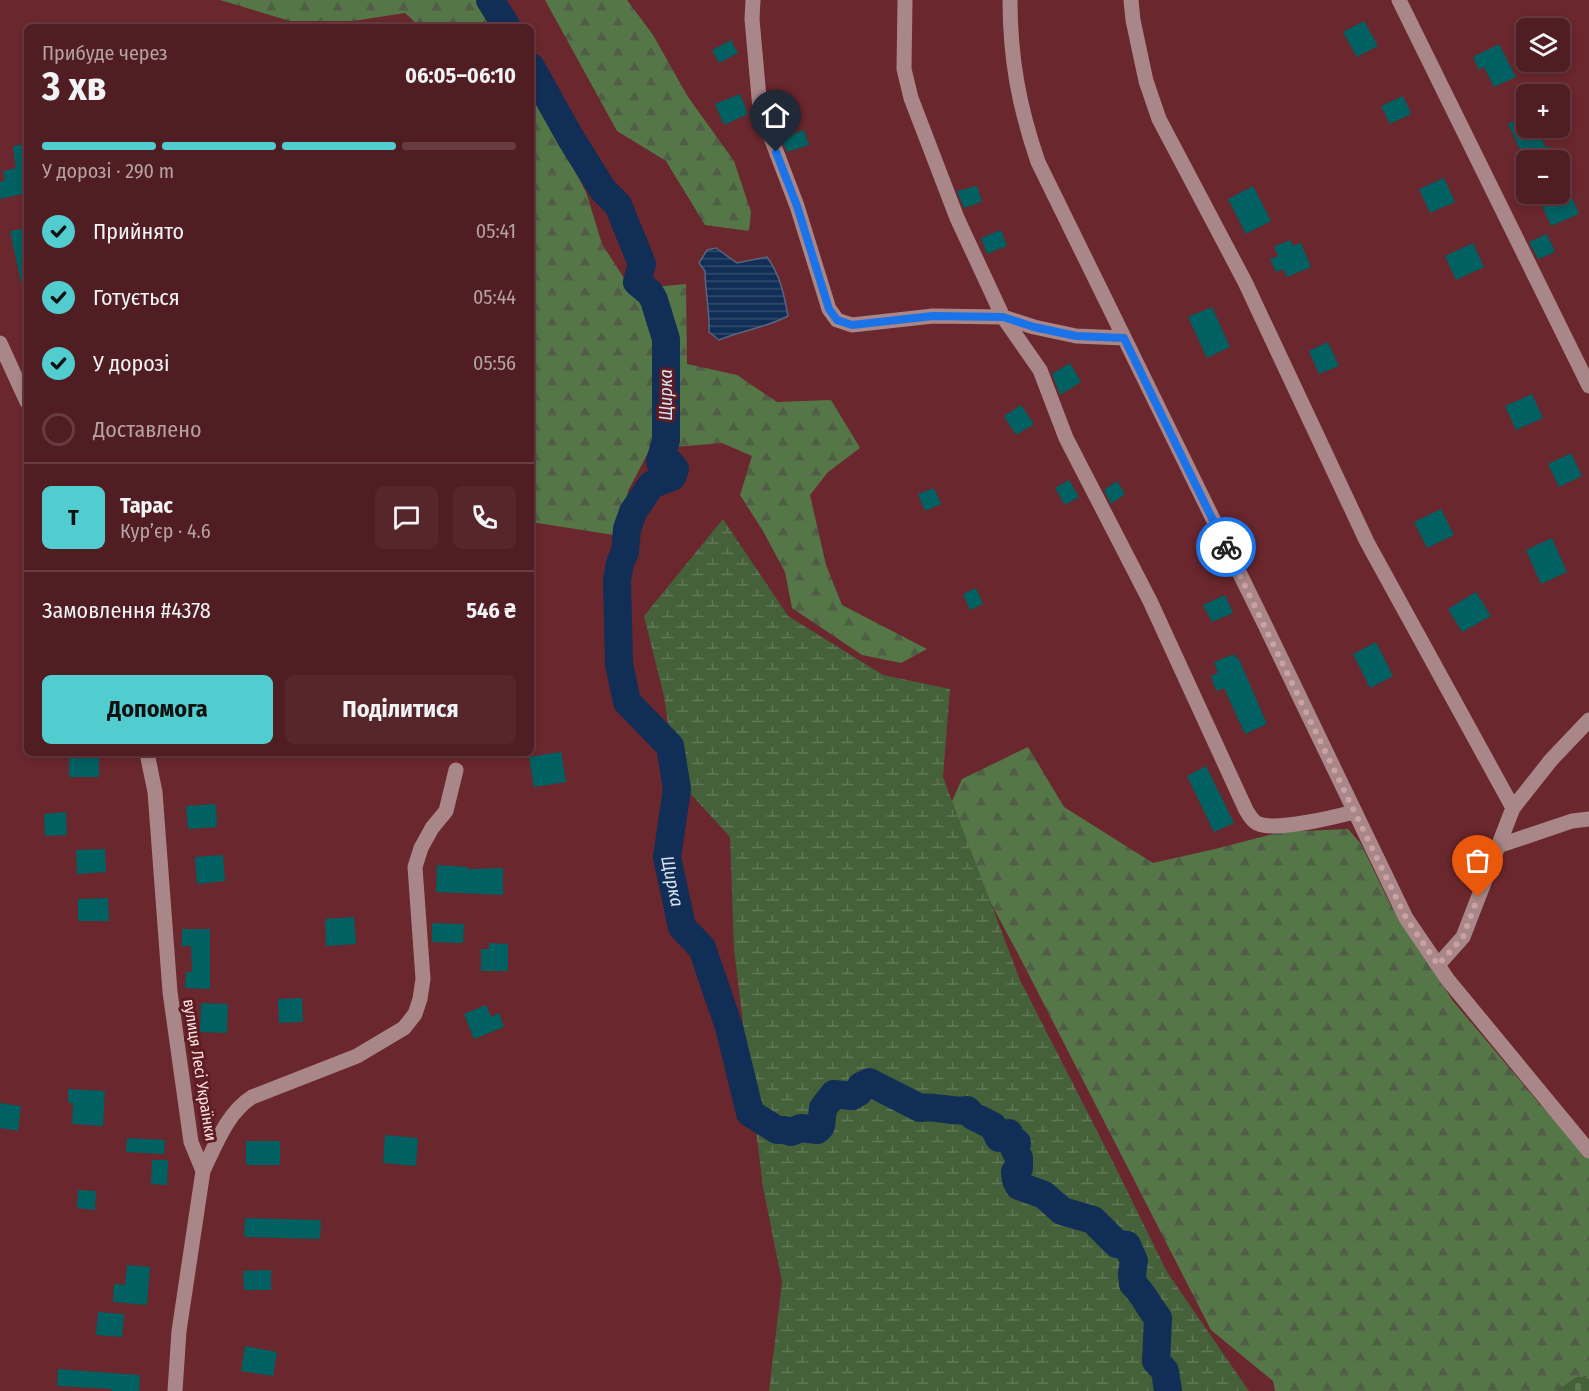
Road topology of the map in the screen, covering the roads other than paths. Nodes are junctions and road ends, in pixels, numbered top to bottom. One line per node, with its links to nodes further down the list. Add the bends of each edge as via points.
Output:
1 (753, 0): 6 (street, via 760,109 797,206 829,309 837,320 852,325 933,316)
2 (905, 0): 6 (street, via 904,69 911,98 957,218)
3 (1010, 0): 7 (street, via 1016,84 1025,126 1038,162)
4 (1131, 0): 14 (street, via 1146,81 1159,119 1245,282 1367,542)
5 (1399, 0): 9 (street)
6 (1003, 317): 7 (street, via 1076,336); 15 (street, via 1040,370 1066,438 1145,590 1252,819 1259,824 1280,825)
7 (1124, 338): 15 (street)
8 (0, 343): 10 (street)
9 (1589, 386)
10 (24, 395)
11 (1589, 720): 14 (street)
12 (148, 756): 20 (street, вулиця Лесі Українки, via 155,792 170,992 191,1142)
13 (456, 770): 20 (street, via 446,811 432,828 415,867 423,979 415,1014 404,1028 357,1056 240,1104)
14 (1513, 808): 17 (street)
15 (1354, 812): 18 (street, via 1406,918)
16 (1589, 819): 17 (street)
17 (1498, 846): 18 (street, via 1463,937)
18 (1438, 965): 19 (street)
19 (1589, 1151)
20 (203, 1171): 21 (street, via 179,1331)
21 (175, 1391)

